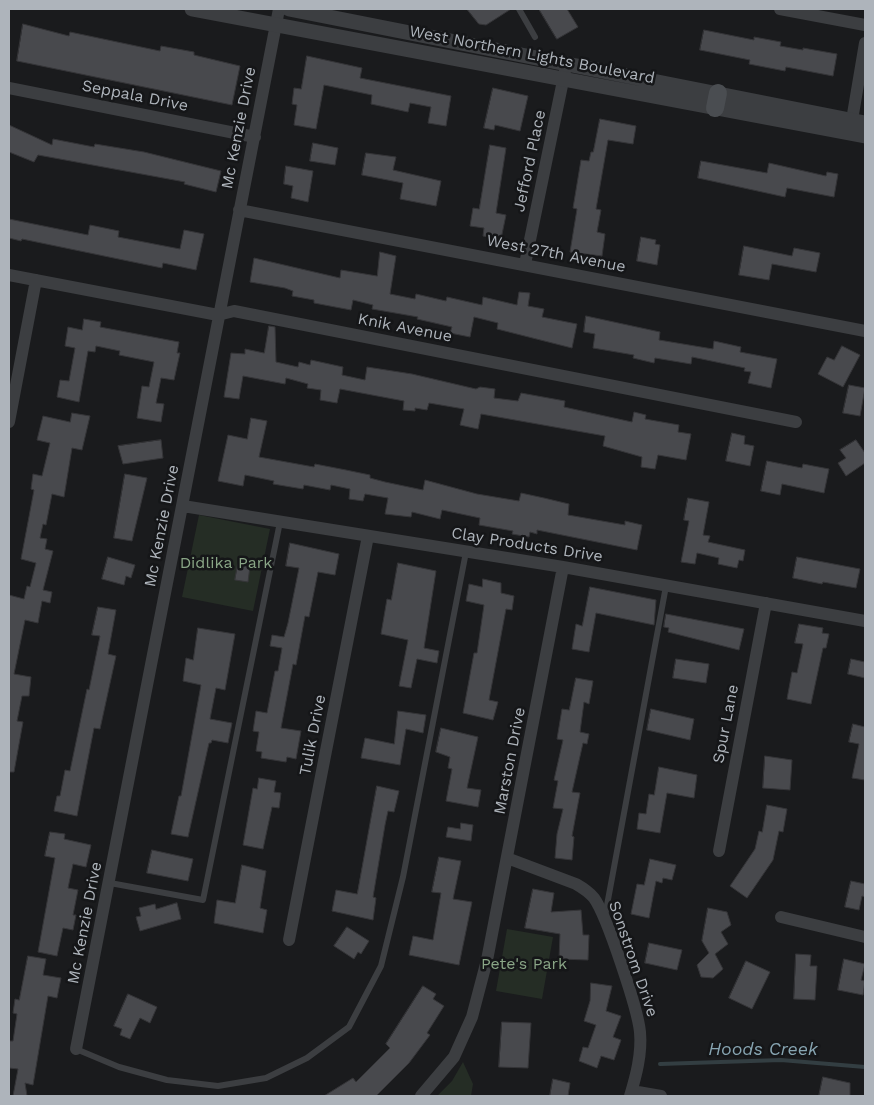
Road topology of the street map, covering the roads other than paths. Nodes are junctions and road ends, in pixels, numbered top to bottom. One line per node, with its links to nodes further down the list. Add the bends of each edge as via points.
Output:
1 (192, 9): 6 (street, West Northern Lights Boulevard)
2 (279, 9): 6 (street, Mc Kenzie Drive)
3 (289, 9): 10 (street, West Northern Lights Boulevard)
4 (519, 9): 8 (lane)
5 (780, 9): 7 (street)
6 (276, 25): 11 (street, West Northern Lights Boulevard); 15 (street, Mc Kenzie Drive)
7 (865, 25)
8 (535, 37)
9 (865, 43): 14 (street)
10 (566, 64): 11 (street, Jefford Place); 13 (street, West Northern Lights Boulevard)
11 (564, 79): 13 (street, West Northern Lights Boulevard); 18 (street, Jefford Place)
12 (9, 88): 15 (street, Seppala Drive)
13 (716, 100): 14 (street, West Northern Lights Boulevard); 16 (street, West Northern Lights Boulevard)
14 (859, 121)
15 (254, 136): 17 (street, Mc Kenzie Drive)
16 (865, 136)
17 (239, 210): 18 (street, West 27th Avenue); 21 (street, Mc Kenzie Drive)
18 (525, 264): 22 (street, West 27th Avenue)
19 (9, 275): 20 (street, Knik Avenue)
20 (36, 280): 21 (street, Knik Avenue); 23 (street)
21 (218, 315): 24 (street, Knik Avenue, via 234,311); 25 (street, Mc Kenzie Drive)
22 (865, 331)
23 (9, 422)
24 (796, 422)
25 (183, 506): 26 (street, Clay Products Drive); 35 (street, Mc Kenzie Drive)
26 (280, 522): 27 (street, Clay Products Drive); 35 (lane, via 203,900)
27 (368, 536): 28 (street, Clay Products Drive); 39 (street, Tulik Drive)
28 (466, 552): 29 (street, Clay Products Drive); 40 (lane, via 392,922 381,966 349,1027 306,1058 266,1078 218,1086 167,1080 119,1067)
29 (564, 567): 30 (street, Clay Products Drive); 34 (street, Marston Drive)
30 (666, 586): 31 (street, Clay Products Drive); 37 (lane)
31 (766, 603): 32 (street, Clay Products Drive); 33 (street, Spur Lane)
32 (865, 621)
33 (719, 851)
34 (507, 858): 37 (street, Sonstrom Drive, via 586,890 597,903); 42 (street, Marston Drive, via 472,1017 454,1057)
35 (110, 883): 40 (street, Mc Kenzie Drive)
36 (781, 917): 38 (street)
37 (604, 921): 41 (street, Sonstrom Drive, via 623,971 640,1031 639,1058)
38 (865, 937)
39 (289, 940)
40 (76, 1049)
41 (631, 1094): 43 (street)
42 (422, 1096)
43 (661, 1096)

